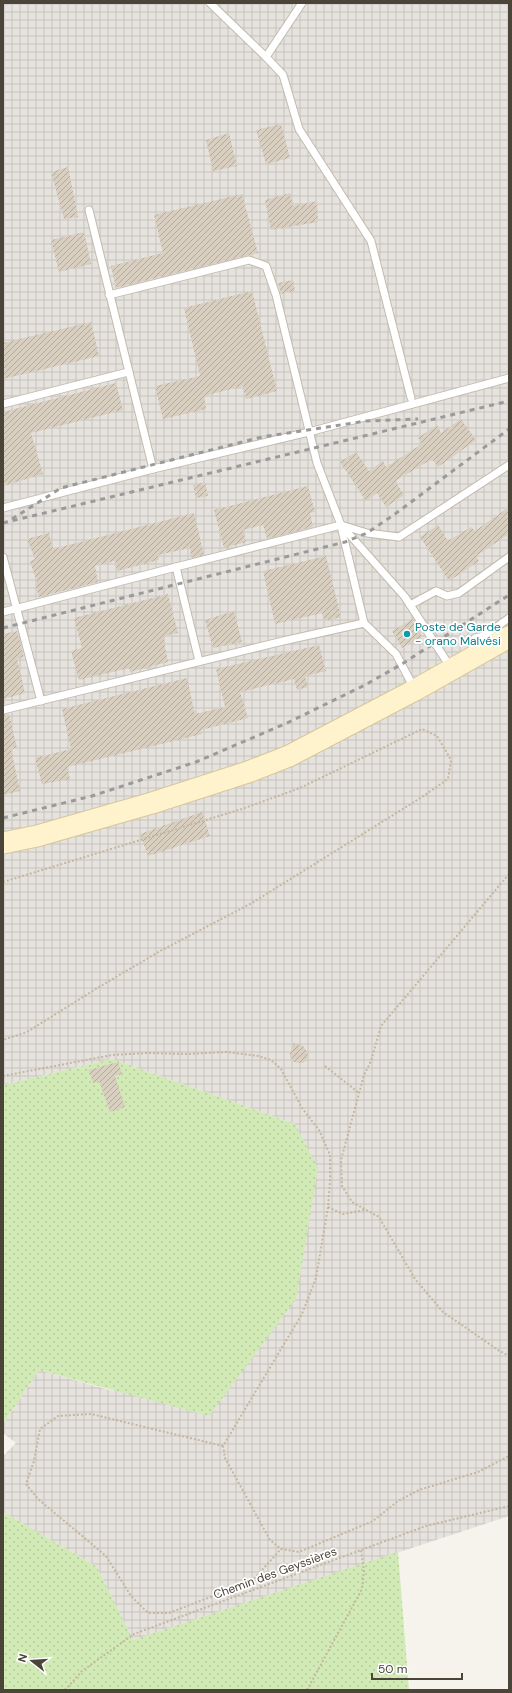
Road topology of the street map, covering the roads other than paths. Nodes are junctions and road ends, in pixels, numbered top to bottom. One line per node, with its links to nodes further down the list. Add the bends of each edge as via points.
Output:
1 (210, 3): 3 (lane)
2 (302, 3): 3 (lane)
3 (266, 57): 8 (lane, via 282,75 299,128 371,241)
4 (88, 210): 5 (lane)
5 (109, 295): 6 (lane); 10 (lane, via 249,260 266,266 276,294)
6 (128, 372): 9 (lane); 12 (lane)
7 (509, 378): 10 (lane)
8 (411, 398)
9 (3, 404)
10 (310, 432): 12 (lane); 14 (lane, via 317,463)
11 (509, 465): 14 (lane, via 400,537 367,533)
12 (153, 469): 13 (lane)
13 (3, 508)
14 (341, 525): 17 (lane); 18 (lane); 22 (lane)
15 (3, 557): 19 (lane)
16 (509, 557): 18 (lane, via 459,593 446,596 436,592)
17 (176, 567): 19 (lane); 25 (lane)
18 (410, 605): 26 (lane)
19 (17, 609): 20 (lane); 28 (lane)
20 (3, 612)
21 (509, 618): 24 (lane, via 484,636 472,641)
22 (364, 623): 25 (lane); 27 (lane, via 396,654)
23 (509, 637): 24 (street)
24 (474, 657): 26 (street)
25 (199, 662): 28 (lane)
26 (452, 670): 27 (street)
27 (415, 690): 30 (street, via 290,756 248,772 45,834)
28 (41, 700): 29 (lane)
29 (3, 710)
30 (3, 843)

